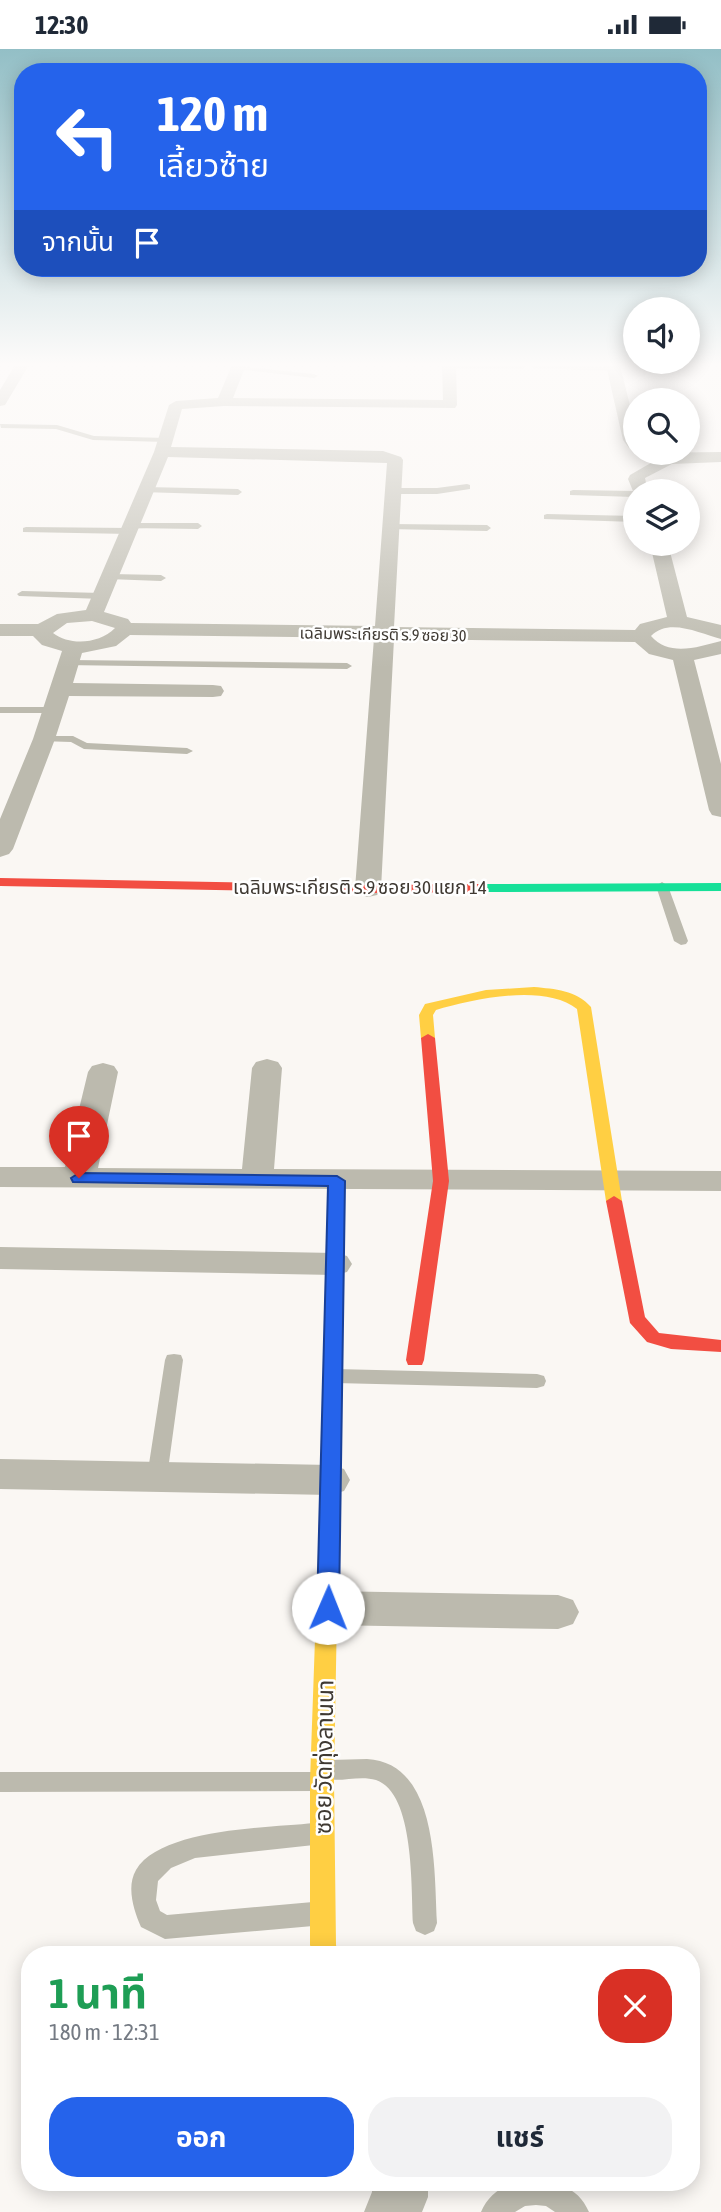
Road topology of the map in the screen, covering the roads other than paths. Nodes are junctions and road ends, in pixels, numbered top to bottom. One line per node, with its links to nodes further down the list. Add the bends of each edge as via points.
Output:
1 (156, 466): 6 (street)
2 (395, 466): 7 (street)
3 (656, 466): 4 (street)
4 (636, 479)
5 (467, 487): 7 (lane)
6 (145, 491): 8 (lane); 15 (street)
7 (393, 491): 14 (street)
8 (238, 492)
9 (573, 493): 10 (lane)
10 (623, 494)
11 (547, 517): 12 (lane)
12 (623, 519)
13 (198, 526): 15 (lane)
14 (390, 527): 16 (lane); 29 (street)
15 (131, 528): 17 (lane); 19 (street)
16 (487, 528)
17 (26, 530)
18 (662, 556): 24 (street)
19 (111, 577): 20 (lane); 22 (street)
20 (161, 577)
21 (22, 594): 22 (lane)
22 (102, 596): 23 (street)
23 (93, 615): 25 (street, via 116,620); 27 (street, via 67,617)
24 (678, 622): 28 (street, via 704,625); 30 (street, via 647,628)
25 (125, 629): 29 (street, เฉลิมพระเกียรติ ร.9 ซอย 30); 33 (street, via 109,642)
26 (0, 630): 27 (street)
27 (43, 630): 33 (street, via 44,638)
28 (721, 633)
29 (384, 635): 30 (street, เฉลิมพระเกียรติ ร.9 ซอย 30); 48 (street)
30 (641, 636): 32 (street, via 649,646)
31 (721, 647): 32 (street)
32 (681, 654): 43 (street)
33 (72, 655): 34 (lane); 35 (street)
34 (347, 666)
35 (61, 689): 36 (street); 38 (street)
36 (213, 691)
37 (0, 710): 38 (lane)
38 (53, 711): 39 (street)
39 (44, 739): 40 (lane, via 73,739 84,746); 42 (street)
40 (187, 751)
41 (0, 781): 42 (street)
42 (26, 781): 44 (street)
43 (721, 810)
44 (0, 849)
45 (0, 882): 48 (street, เฉลิมพระเกียรติ ร.9 ซอย 30 แยก 14)
46 (662, 886): 47 (street, เฉลิมพระเกียรติ ร.9 ซอย 30 แยก 14); 48 (street, เฉลิมพระเกียรติ ร.9 ซอย 30 แยก 14); 49 (lane)
47 (721, 887)
48 (368, 889)
49 (681, 941)
50 (267, 1068): 54 (street)
51 (103, 1072): 53 (street)
52 (0, 1177): 53 (street)
53 (79, 1178): 54 (street)
54 (257, 1180): 55 (street)
55 (337, 1181): 56 (street); 60 (street, ซอย วัดทุ่งลานนา)
56 (441, 1181): 58 (street); 58 (street, via 426,1016 429,1007 456,998 549,992 577,998 584,1007); 63 (street)
57 (721, 1181): 58 (street)
58 (610, 1182): 61 (street, via 636,1319 653,1338)
59 (0, 1258): 60 (street)
60 (335, 1264): 64 (street, ซอย วัดทุ่งลานนา)
61 (719, 1346)
62 (174, 1360): 67 (lane)
63 (415, 1360)
64 (332, 1376): 65 (lane); 68 (street, ซอย วัดทุ่งลานนา)
65 (537, 1381)
66 (0, 1474): 67 (street)
67 (157, 1477): 68 (street)
68 (330, 1480): 69 (street, ซอย วัดทุ่งลานนา)
69 (328, 1608): 70 (street); 71 (street, ซอย วัดทุ่งลานนา)
70 (558, 1612)
71 (322, 1775): 72 (lane); 73 (street, ซอย วัดทุ่งลานนา); 75 (lane, via 379,1770 399,1780 408,1795 418,1834)
72 (0, 1782)
73 (322, 1833): 74 (street, ซอย วัดทุ่งลานนา); 74 (lane, via 194,1847 162,1860 146,1876 144,1900 150,1919 164,1927)
74 (322, 1913): 76 (street, ซอย วัดทุ่งลานนา)
75 (425, 1923)
76 (323, 1946)
77 (400, 2191): 78 (street)
78 (392, 2212)
79 (495, 2212): 80 (lane, via 526,2191 545,2191 564,2198)
80 (575, 2212)

